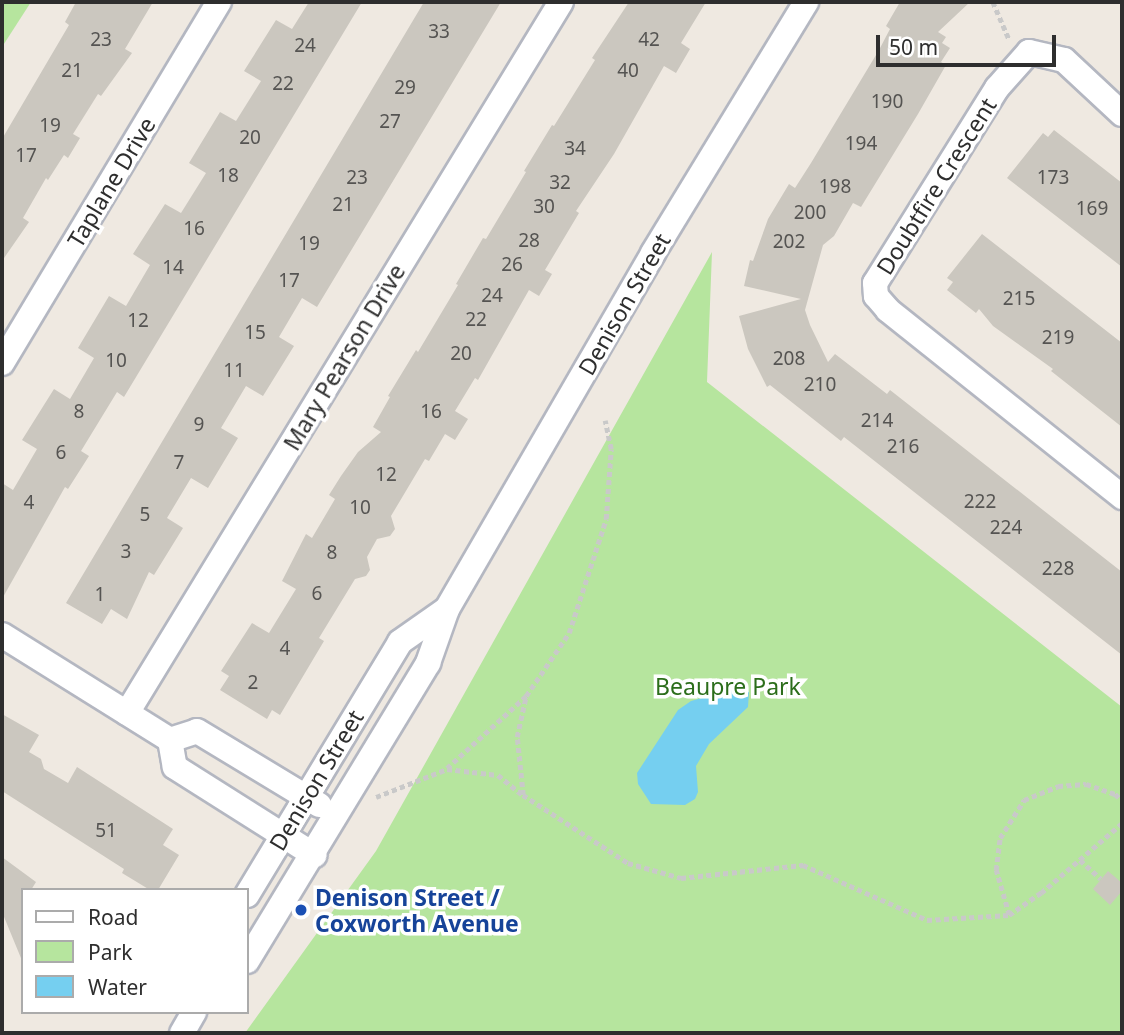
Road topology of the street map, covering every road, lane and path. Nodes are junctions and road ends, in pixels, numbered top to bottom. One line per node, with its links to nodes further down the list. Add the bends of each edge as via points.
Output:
1 (219, 2): 7 (street, Taplane Drive)
2 (561, 2): 13 (street, Mary Pearson Drive)
3 (806, 2): 10 (street, Denison Street, via 653,253)
4 (993, 2): 5 (path)
5 (1017, 61): 6 (street, via 1029,52 1064,60); 9 (street, Doubtfire Crescent, via 875,283 876,296)
6 (1122, 114)
7 (2, 363)
8 (605, 421): 12 (path, via 611,449 606,519 569,632)
9 (1122, 498)
10 (447, 609): 17 (street, Denison Street, via 400,642); 20 (street, Denison Street, via 428,663)
11 (2, 635): 13 (street)
12 (526, 696): 15 (path); 16 (path, via 517,737)
13 (127, 713): 14 (street)
14 (170, 740): 17 (street, via 197,731); 22 (street, via 175,766)
15 (447, 769): 16 (path, via 498,775); 18 (path)
16 (523, 795): 27 (path, via 628,863 681,878 803,865 927,920)
17 (305, 797): 20 (street); 22 (street, Denison Street)
18 (376, 797)
19 (1122, 800): 27 (path, via 1086,784 1058,786 1024,800 1000,838 996,870)
20 (336, 815): 23 (street, Denison Street)
21 (1122, 824): 24 (path)
22 (284, 834): 23 (street); 26 (street, Denison Street)
23 (314, 855): 28 (street, Denison Street)
24 (1080, 860): 25 (path); 27 (path)
25 (1101, 879)
26 (248, 893)
27 (1009, 915)
28 (248, 959)
29 (193, 1014): 30 (street)
30 (182, 1033)

